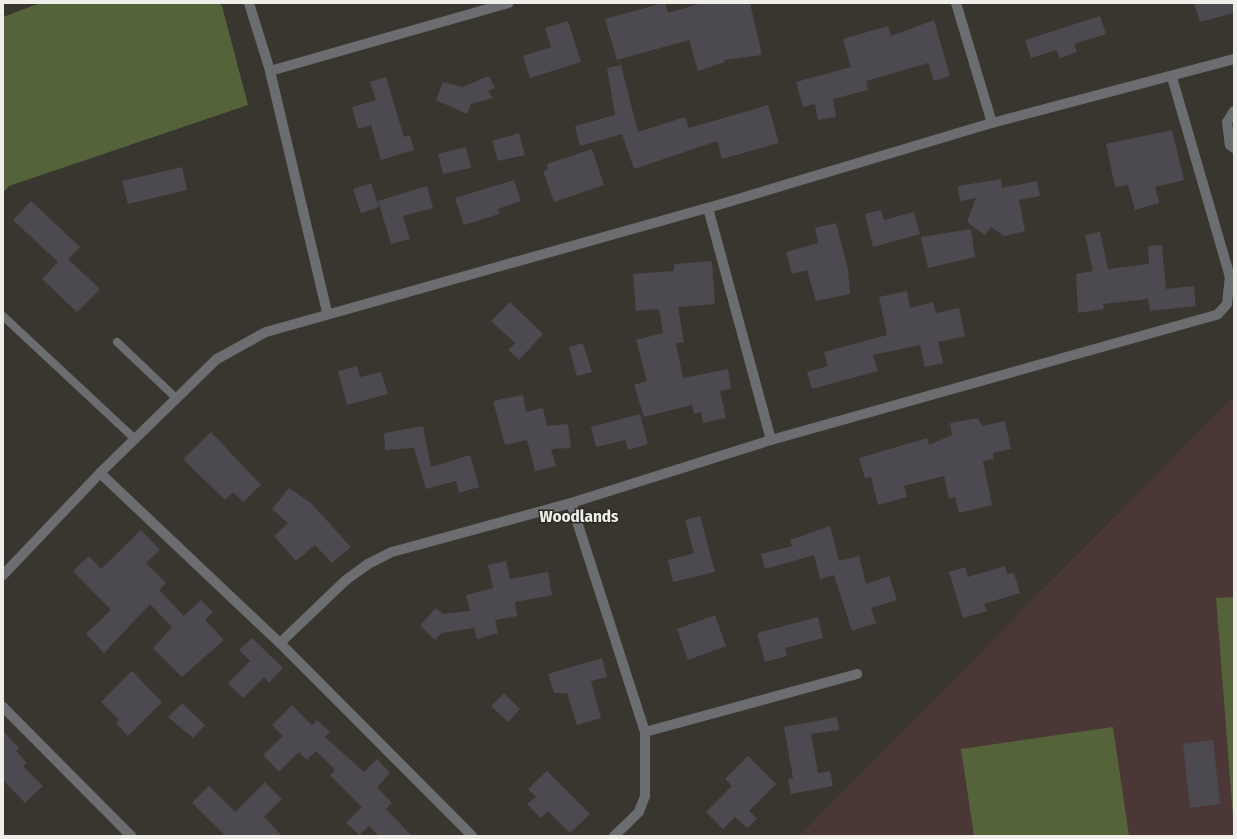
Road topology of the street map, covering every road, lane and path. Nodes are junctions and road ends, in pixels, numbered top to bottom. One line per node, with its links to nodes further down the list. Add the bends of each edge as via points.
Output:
1 (249, 3): 5 (street)
2 (508, 3): 5 (street)
3 (956, 3): 8 (street)
4 (1234, 59): 6 (street)
5 (270, 71): 11 (street)
6 (1172, 77): 8 (street); 16 (street, via 1230,277 1227,304 1218,314)
7 (1234, 111): 9 (street, via 1227,122 1230,145)
8 (992, 123): 10 (street)
9 (1234, 148)
10 (708, 208): 11 (street); 16 (street)
11 (327, 313): 14 (street, via 266,332 239,345 217,360)
12 (3, 316): 15 (lane)
13 (117, 342): 14 (lane)
14 (177, 399): 15 (street)
15 (135, 439): 17 (street)
16 (771, 440): 18 (street)
17 (100, 473): 19 (street); 20 (street)
18 (571, 503): 20 (street, via 392,552 368,564 346,580); 23 (street)
19 (3, 575)
20 (280, 643): 25 (street)
21 (857, 674): 23 (street)
22 (3, 708): 24 (street)
23 (645, 732): 26 (street, via 645,796 639,812)
24 (131, 836)
25 (472, 836)
26 (614, 836)

